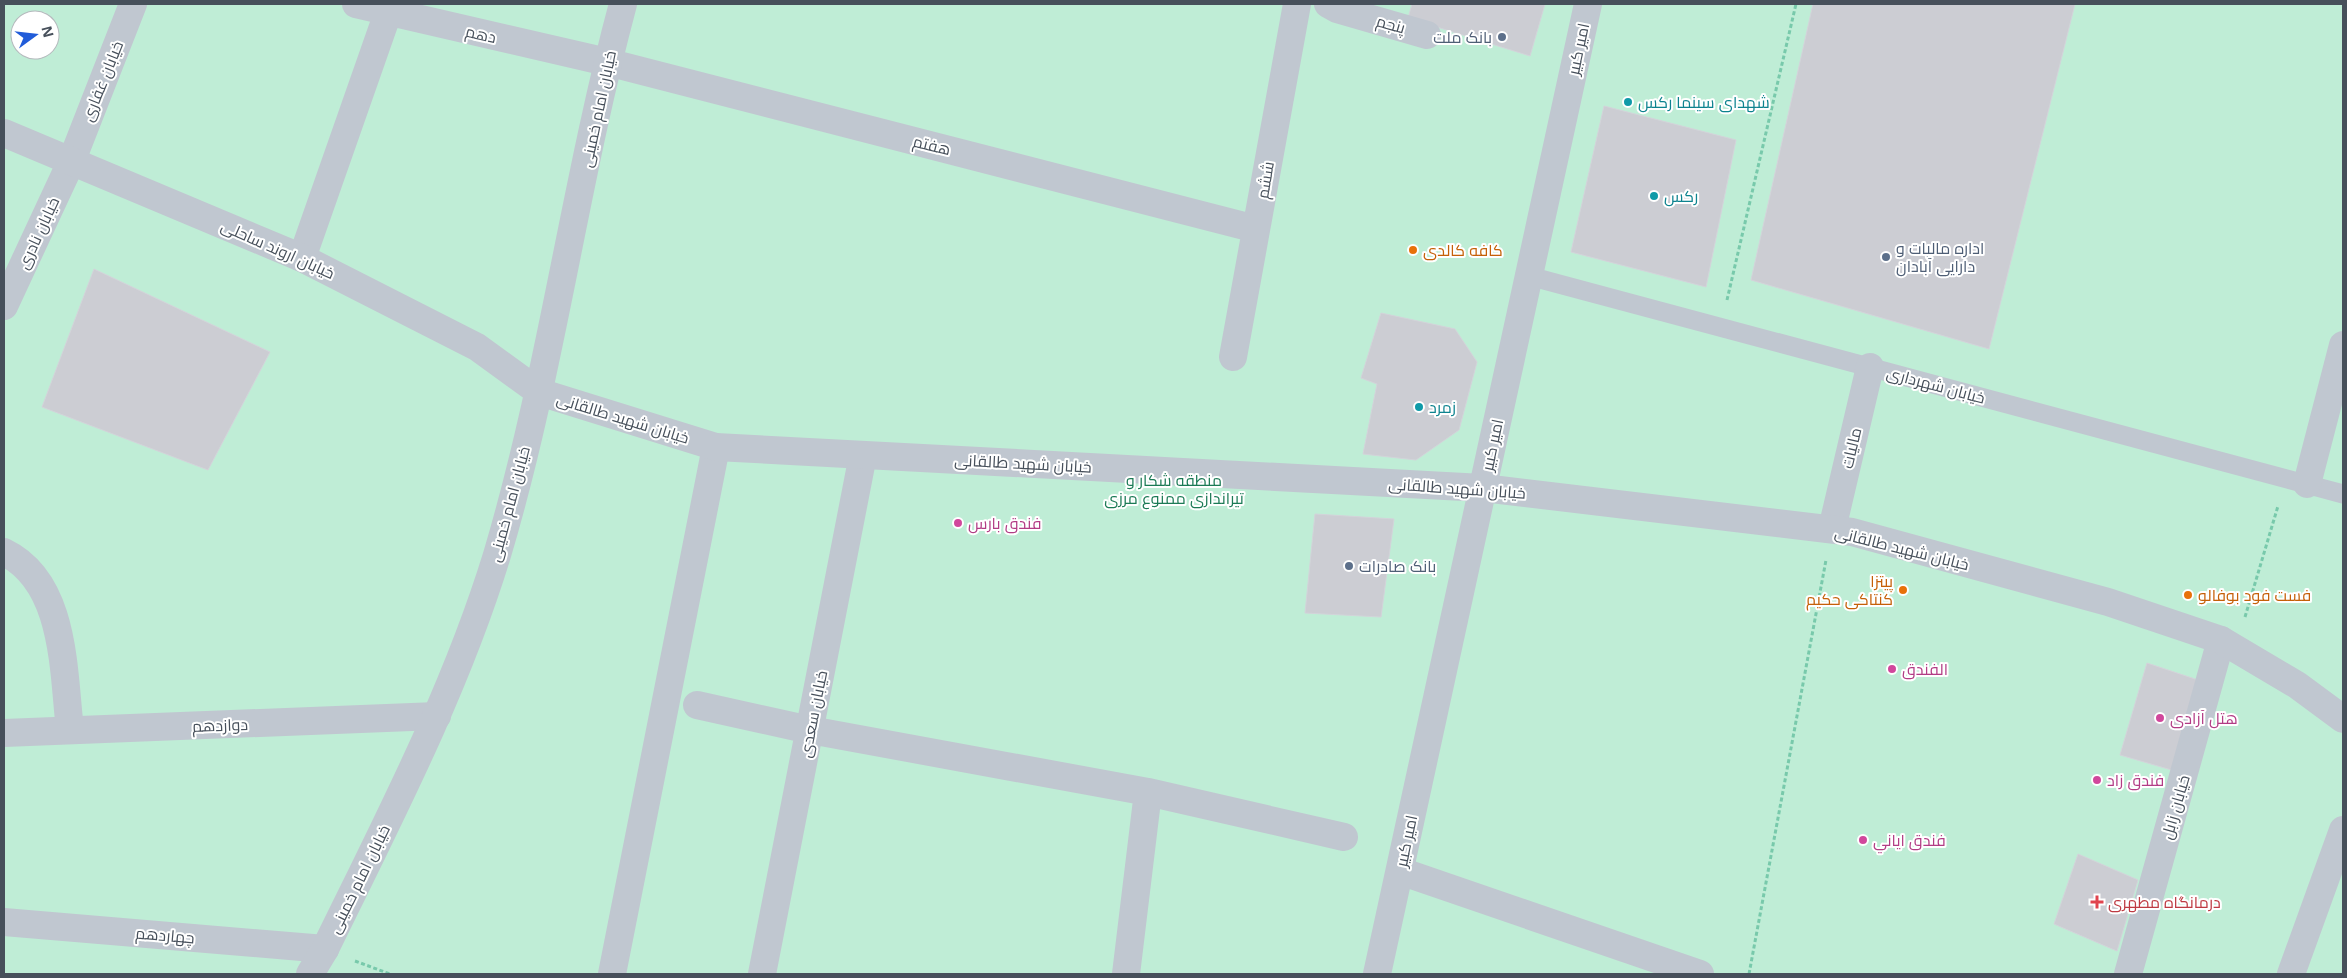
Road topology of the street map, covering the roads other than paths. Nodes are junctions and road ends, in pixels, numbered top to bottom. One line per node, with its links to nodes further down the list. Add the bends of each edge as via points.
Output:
1 (133, 4): 11 (street, خیابان غفاری)
2 (356, 4): 7 (street, دهم)
3 (623, 4): 9 (street, خیابان امام خمینی)
4 (1298, 4): 12 (street, ششم)
5 (1328, 4): 8 (street, پنجم)
6 (1588, 4): 14 (street, امیر کبیر)
7 (390, 8): 9 (street, دهم); 13 (street)
8 (1426, 34)
9 (607, 62): 12 (street, هفتم); 19 (street, خیابان امام خمینی)
10 (4, 133): 11 (street, خیابان اروند ساحلی)
11 (72, 160): 13 (street, خیابان اروند ساحلی); 15 (street, خیابان نادری)
12 (1256, 229): 17 (street, ششم)
13 (302, 258): 19 (street, خیابان اروند ساحلی, via 477,347)
14 (1529, 276): 18 (lane, خیابان شهرداری); 23 (street, امیر کبیر)
15 (4, 306)
16 (2343, 345): 22 (street)
17 (1232, 357)
18 (1870, 367): 22 (lane, خیابان شهرداری); 25 (street, مالیات)
19 (539, 392): 20 (street, خیابان شهيد طالقانی); 29 (street, خیابان امام خمینی, via 496,556)
20 (716, 447): 21 (street, خیابان شهيد طالقانی); 41 (street)
21 (863, 455): 23 (street, خیابان شهيد طالقانی); 32 (street, خیابان سعدی)
22 (2297, 482): 24 (lane, خیابان شهرداری)
23 (1483, 488): 25 (street, خیابان شهيد طالقانی); 37 (street, امیر کبیر)
24 (2343, 494)
25 (1832, 530): 27 (street, خیابان شهيد طالقانی, via 1852,532 2108,602)
26 (4, 552): 31 (street, via 36,577 52,607)
27 (2228, 645): 30 (street, خیابان شهيد طالقانی, via 2296,685); 46 (street, خیابان زابل)
28 (697, 705): 32 (street)
29 (437, 716): 31 (street, دوازدهم); 39 (street, خیابان امام خمینی)
30 (2343, 719)
31 (70, 730): 33 (street, دوازدهم)
32 (810, 730): 34 (street); 42 (street, خیابان سعدی)
33 (4, 733)
34 (1148, 792): 36 (street); 43 (street)
35 (2343, 830): 47 (street)
36 (1344, 837)
37 (1400, 871): 44 (street, امیر کبیر); 45 (street)
38 (4, 922): 39 (street, چهاردهم)
39 (326, 949): 40 (street, خیابان امام خمینی)
40 (310, 974)
41 (612, 974)
42 (762, 974)
43 (1126, 974)
44 (1377, 974)
45 (1700, 974)
46 (2128, 974)
47 (2291, 974)

